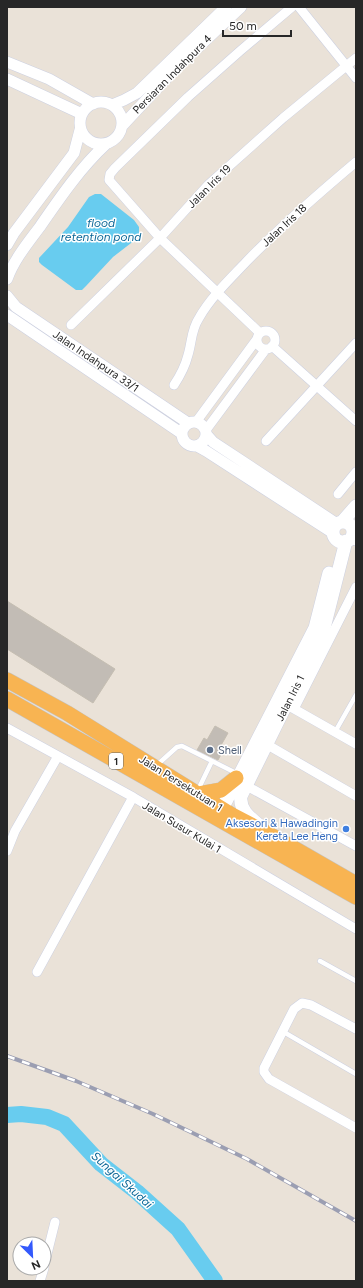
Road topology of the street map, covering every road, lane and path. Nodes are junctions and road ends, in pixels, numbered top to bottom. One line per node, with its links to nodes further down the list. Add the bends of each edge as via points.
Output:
1 (226, 7): 11 (street, Persiaran Indahpura 4, via 137,93)
2 (241, 7): 13 (street, Persiaran Indahpura 4, via 174,70)
3 (292, 7): 17 (street, via 188,97 110,174 109,180)
4 (299, 7): 7 (street)
5 (356, 58): 7 (street, Jalan Iris 19)
6 (7, 62): 10 (street, via 49,79)
7 (346, 65): 8 (street); 17 (street, Jalan Iris 19, via 208,185)
8 (356, 78)
9 (7, 79): 12 (street)
10 (92, 104): 11 (street, via 105,102); 12 (street)
11 (112, 105): 13 (street, via 120,114)
12 (82, 114): 14 (street)
13 (122, 126): 15 (street, via 116,138)
14 (80, 130): 15 (street, via 90,142); 18 (street, via 74,153)
15 (106, 144): 19 (street, via 92,156 50,213 18,258)
16 (356, 162): 20 (street, Jalan Iris 18, via 275,232)
17 (160, 238): 20 (street); 23 (street, Jalan Iris 19)
18 (7, 245)
19 (7, 279)
20 (217, 293): 24 (street); 27 (street, Jalan Iris 18, via 198,318 191,333 189,354 184,368)
21 (7, 295): 30 (street, Jalan Indahpura 33/1, via 16,307)
22 (7, 315): 32 (street, Jalan Indahpura 33/1)
23 (71, 325)
24 (259, 336): 26 (street, via 258,345); 26 (street, via 267,331 272,333 275,341); 30 (street)
25 (356, 343): 28 (street)
26 (269, 347): 28 (street); 31 (street)
27 (174, 385)
28 (317, 386): 29 (street); 33 (street)
29 (356, 421)
30 (192, 423): 31 (street, via 200,424); 32 (street, via 182,430)
31 (206, 432): 34 (street, via 204,442); 38 (street, via 213,442)
32 (182, 433): 34 (street, via 186,444)
33 (266, 441)
34 (197, 446): 38 (street)
35 (356, 472): 36 (street)
36 (338, 494)
37 (356, 506): 38 (main road)
38 (346, 532): 43 (main road, Jalan Iris 1, via 324,628); 51 (main road, Jalan Iris 1, via 315,628)
39 (356, 587): 43 (street)
40 (7, 680): 50 (highway, Jalan Persekutuan 1 / 1, via 67,713)
41 (356, 695): 45 (lane)
42 (7, 699): 55 (highway, Jalan Persekutuan 1 / 1)
43 (291, 707): 45 (street); 46 (main road, Jalan Iris 1)
44 (7, 728): 48 (street, Jalan Susur Kulai 1)
45 (335, 732): 47 (street)
46 (266, 744): 51 (main road, Jalan Iris 1); 53 (street)
47 (356, 744)
48 (58, 756): 54 (street, Jalan Susur Kulai 1); 58 (street, via 15,831)
49 (212, 761): 50 (lane, via 182,746 177,747); 51 (lane); 52 (lane)
50 (155, 768): 52 (highway, Jalan Persekutuan 1 / 1)
51 (240, 779): 52 (highway, via 221,790); 55 (main road, Jalan Iris 1); 56 (main road, Jalan Iris 1, via 242,809); 57 (street)
52 (198, 793): 55 (highway, Jalan Persekutuan 1 / 1)
53 (356, 796)
54 (133, 798): 61 (street, Jalan Susur Kulai 1); 63 (street)
55 (223, 816): 56 (highway, Jalan Persekutuan 1 / 1); 60 (highway, Jalan Persekutuan 1 / 1)
56 (276, 838): 59 (highway, Jalan Persekutuan 1 / 1)
57 (356, 846)
58 (7, 851)
59 (356, 884)
60 (356, 897)
61 (356, 929)
62 (320, 961): 64 (lane)
63 (37, 972)
64 (356, 981)
65 (356, 1029): 66 (street, via 307,1003 302,1003 294,1009)
66 (282, 1031): 67 (lane); 68 (street, via 265,1064 266,1076)
67 (356, 1074)
68 (356, 1128)
69 (55, 1222): 70 (street)
70 (52, 1236)

